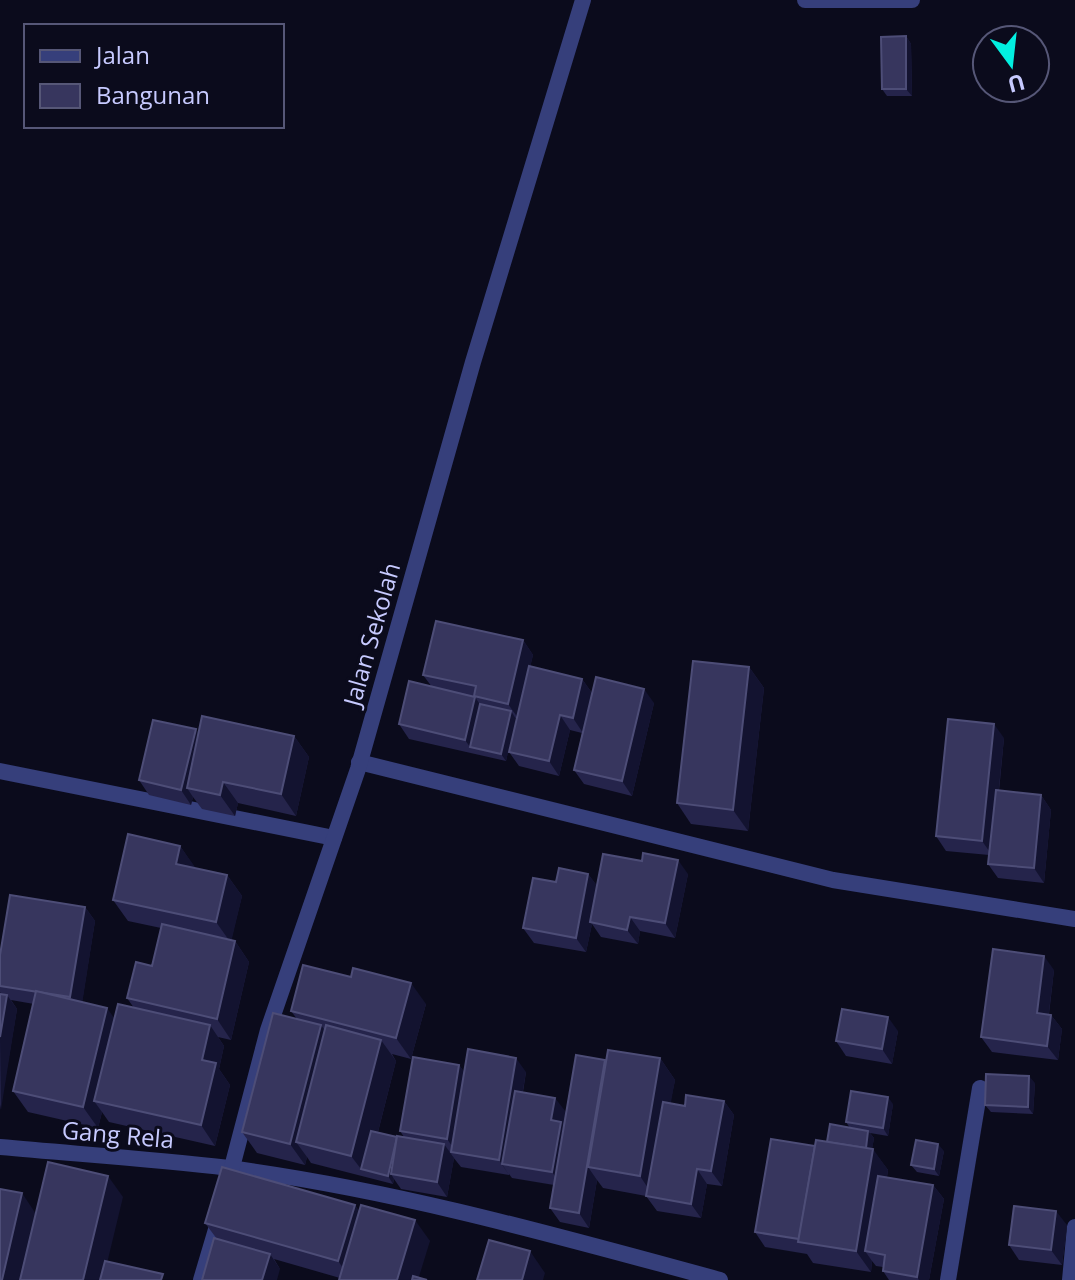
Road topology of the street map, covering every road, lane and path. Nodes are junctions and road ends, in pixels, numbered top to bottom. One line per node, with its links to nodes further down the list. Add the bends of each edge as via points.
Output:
1 (583, 0): 4 (street, Jalan Sekolah)
2 (805, 0): 3 (street)
3 (912, 0)
4 (359, 762): 6 (street, Jalan Sekolah); 7 (street, via 833,880)
5 (0, 771): 6 (street)
6 (334, 838): 10 (street, Jalan Sekolah, via 268,1030)
7 (1075, 919)
8 (980, 1088): 14 (street)
9 (0, 1147): 10 (street, Gang Rela)
10 (231, 1168): 12 (street, Jalan Sekolah); 13 (street, Gang Rela, via 490,1217)
11 (1075, 1227): 15 (street)
12 (201, 1280)
13 (720, 1280)
14 (948, 1280)
15 (1070, 1280)

